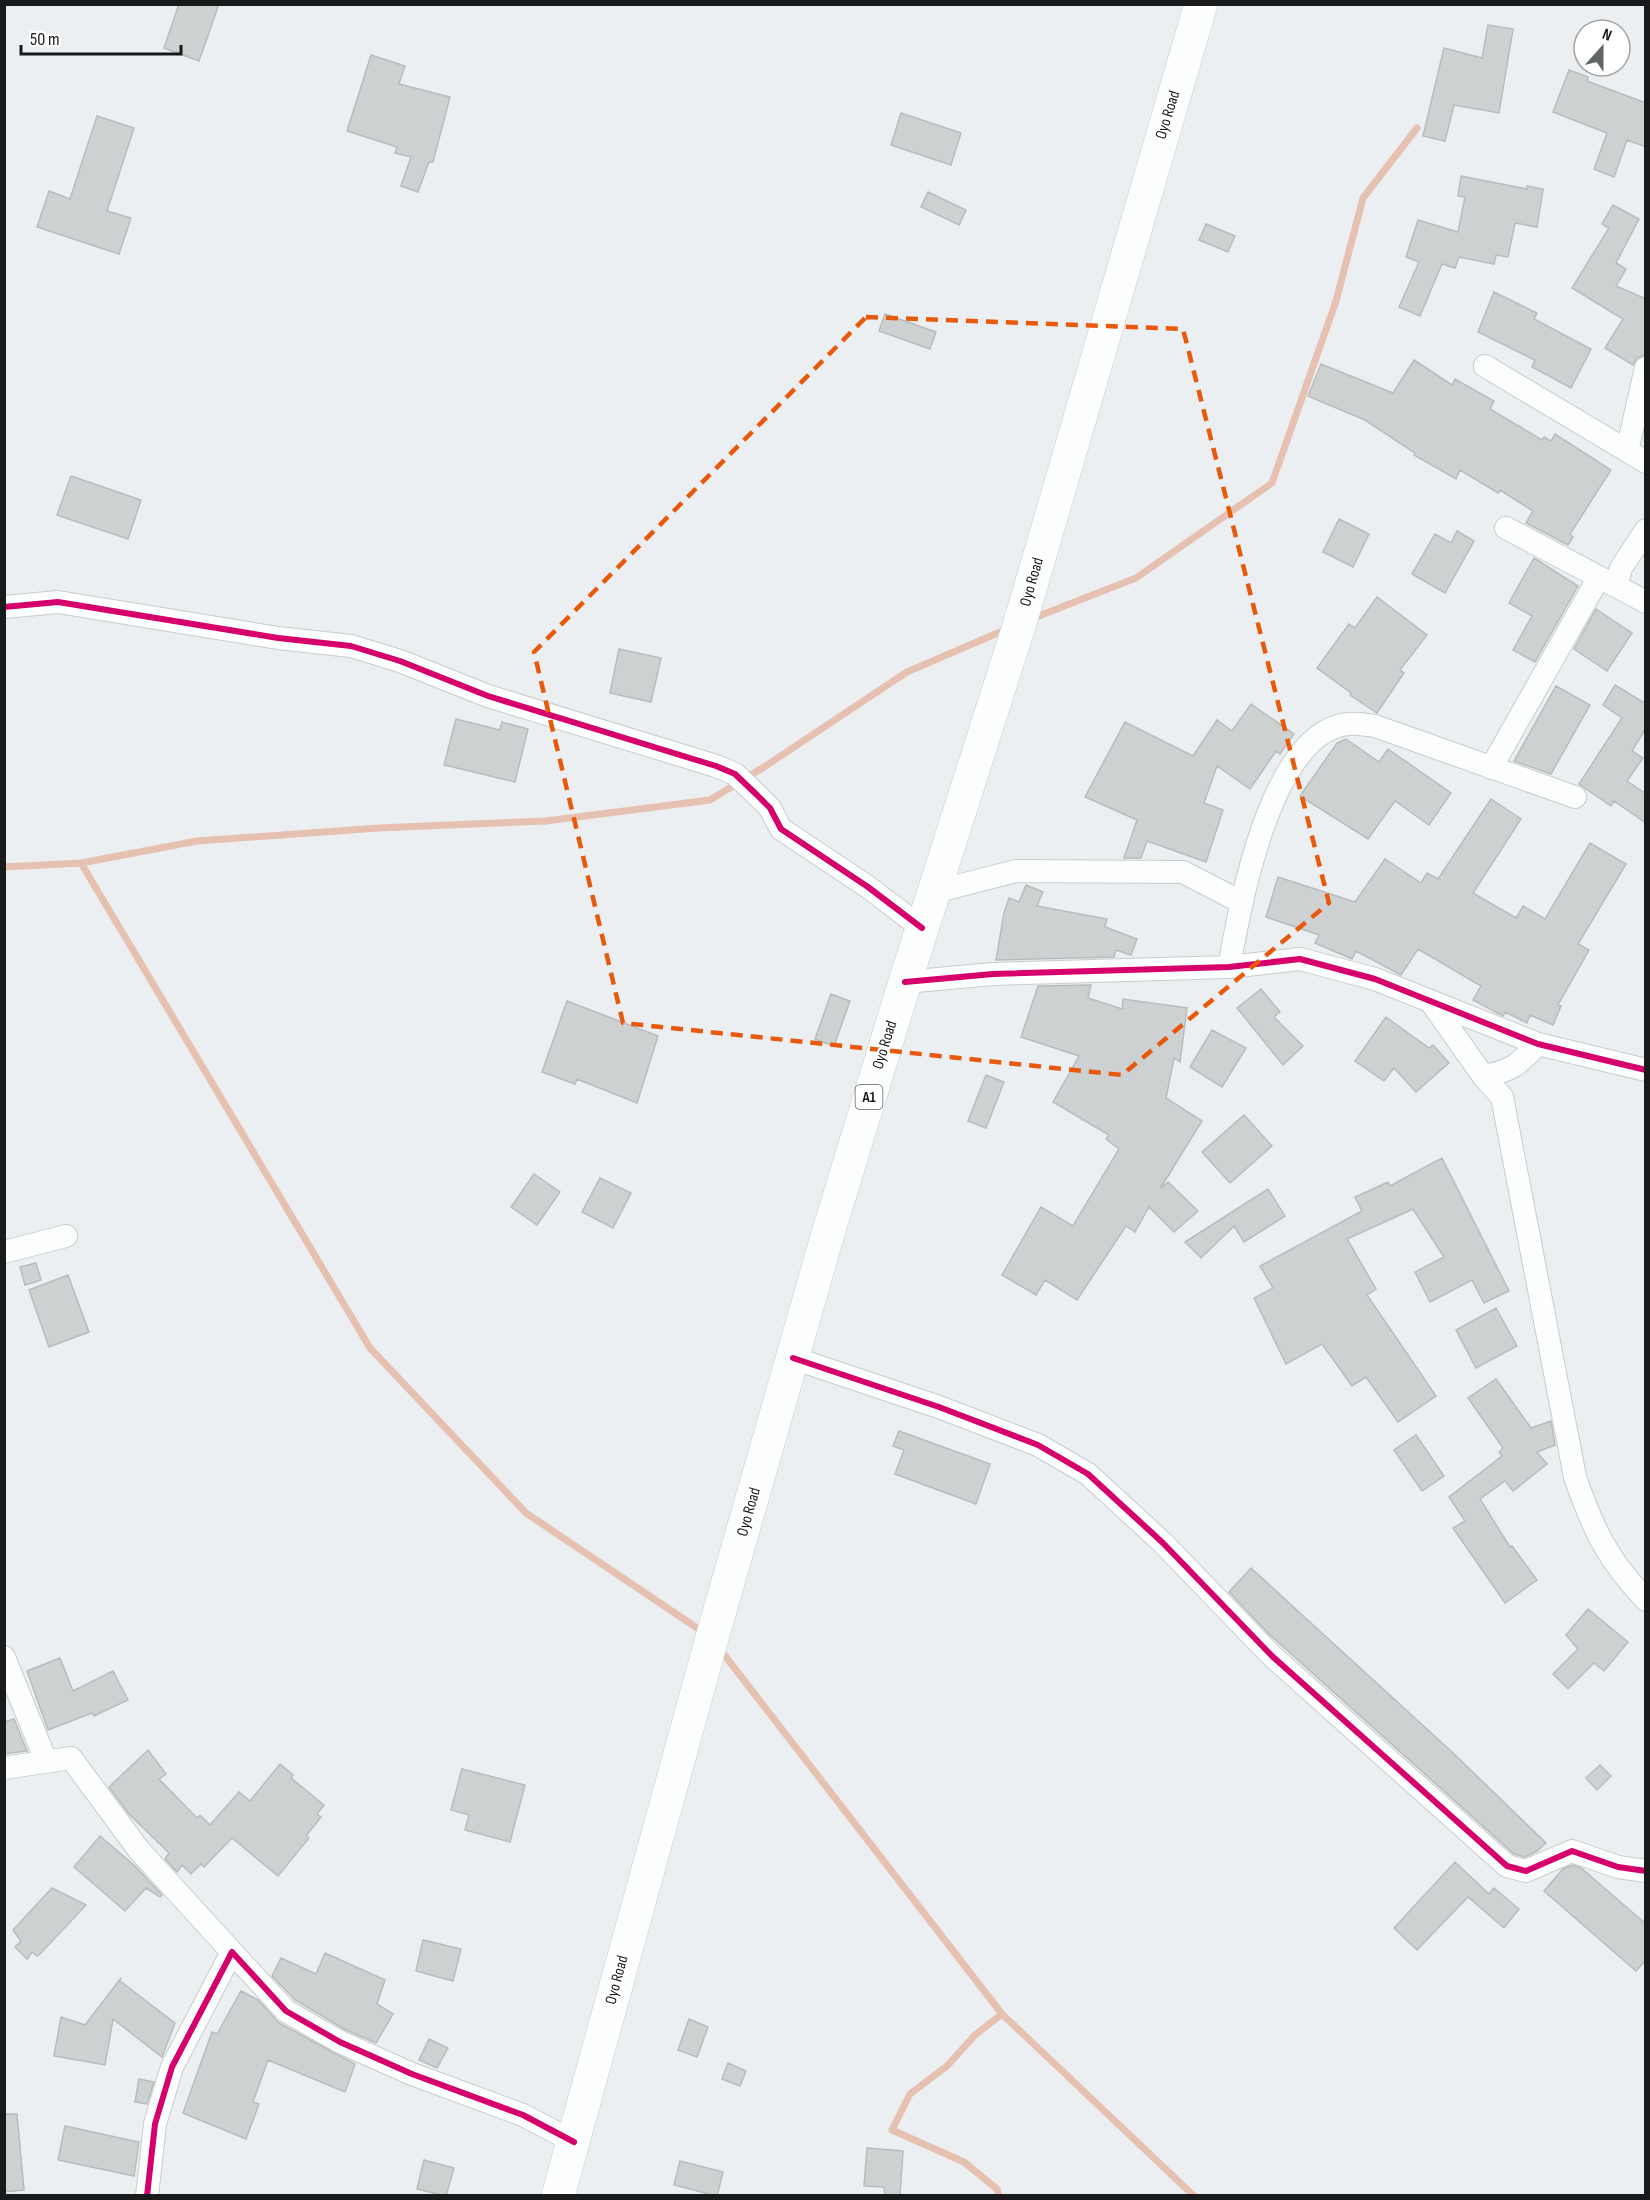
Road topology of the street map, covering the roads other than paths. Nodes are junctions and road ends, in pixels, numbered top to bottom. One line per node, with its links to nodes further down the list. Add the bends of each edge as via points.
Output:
1 (1201, 4): 12 (highway, Oyo Road / A1, via 1020,623)
2 (1485, 366): 4 (street)
3 (1646, 368): 4 (street)
4 (1636, 457)
5 (1506, 528): 7 (street)
6 (1646, 530): 7 (street, via 1621,568)
7 (1607, 581): 8 (street); 10 (street)
8 (1646, 602)
9 (4, 606): 14 (street, via 58,602 351,646 488,696 735,774 770,808 781,829 868,886)
10 (1491, 768): 11 (street); 13 (street, via 1375,726 1346,724 1319,737 1282,784 1260,833)
11 (1575, 797)
12 (934, 892): 13 (street, via 1016,871 1183,872); 14 (highway, Oyo Road / A1)
13 (1241, 902): 15 (street)
14 (922, 928): 16 (highway, Oyo Road / A1)
15 (1229, 967): 16 (street, via 993,974); 17 (street, via 1300,959 1343,969)
16 (905, 982): 23 (highway, Oyo Road / A1)
17 (1431, 1002): 18 (street); 20 (street)
18 (1538, 1044): 19 (street); 20 (street, via 1517,1066)
19 (1646, 1070)
20 (1483, 1076): 24 (street, via 1502,1097 1575,1477 1593,1528 1612,1562)
21 (66, 1236): 22 (street)
22 (4, 1252)
23 (793, 1358): 28 (street, via 1038,1445 1088,1473 1272,1656 1507,1866 1526,1871 1572,1851 1618,1867); 30 (highway, Oyo Road / A1)
24 (1646, 1600)
25 (4, 1657): 26 (street)
26 (46, 1761): 27 (street); 29 (street, via 71,1758 139,1850)
27 (4, 1768)
28 (1646, 1871)
29 (232, 1952): 30 (street, via 286,2011 340,2042 412,2074 523,2115); 31 (street, via 172,2067 155,2124)
30 (574, 2142): 32 (highway, Oyo Road / A1)
31 (147, 2196)
32 (558, 2196)

